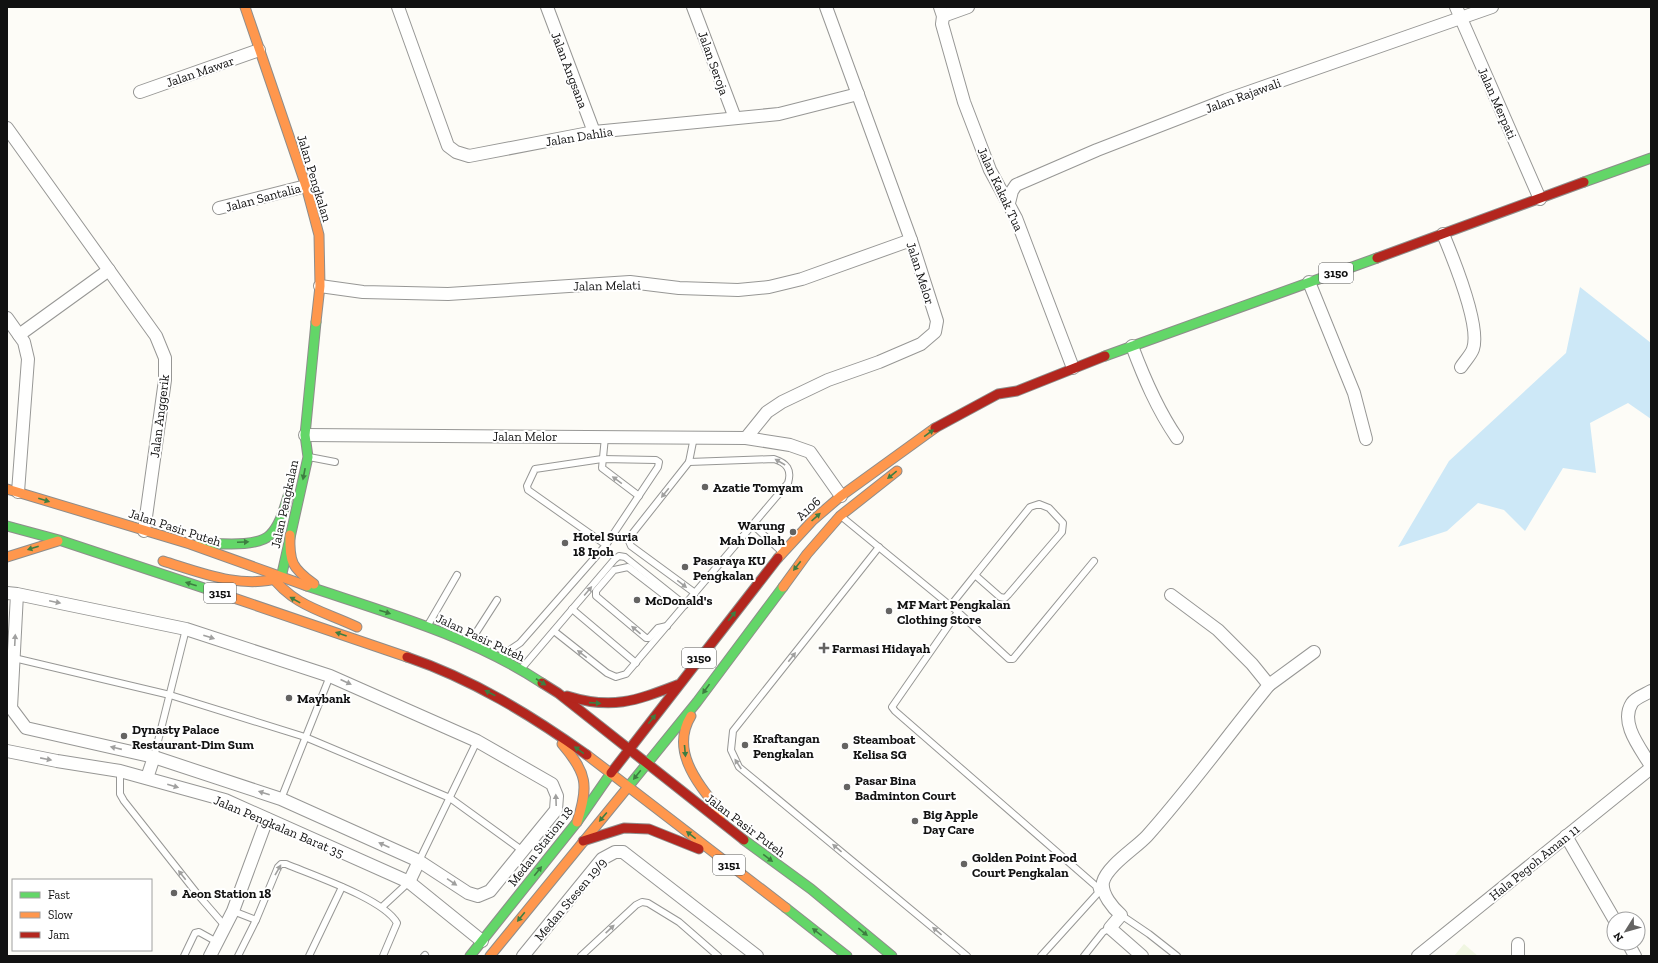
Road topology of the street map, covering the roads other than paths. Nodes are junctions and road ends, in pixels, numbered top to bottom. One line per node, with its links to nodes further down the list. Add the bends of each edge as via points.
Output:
1 (245, 7): 11 (main road, Jalan Pengkalan)
2 (398, 7): 16 (street, Jalan Dahlia, via 448,146 456,152 469,156)
3 (547, 7): 16 (street, Jalan Angsana)
4 (693, 7): 14 (street, Jalan Seroja)
5 (826, 7): 13 (street, Jalan Melor)
6 (968, 7): 9 (street)
7 (1456, 7): 10 (street, Jalan Merpati)
8 (1492, 7): 10 (street, Jalan Rajawali)
9 (941, 12): 20 (street, Jalan Kakak Tua, via 942,24 964,102 990,170)
10 (1461, 19): 19 (street, Jalan Merpati); 20 (street, Jalan Rajawali, via 1226,100 1097,150 1016,186)
11 (259, 50): 12 (street, Jalan Mawar); 18 (main road, Jalan Pengkalan)
12 (140, 92)
13 (858, 94): 14 (street, Jalan Dahlia, via 779,114); 23 (street, Jalan Melor)
14 (735, 118): 16 (street, Jalan Dahlia)
15 (7, 128): 24 (street, Jalan Anggerik)
16 (594, 132)
17 (1651, 158): 19 (main road, 3150)
18 (306, 186): 21 (street, Jalan Santalia); 26 (main road, Jalan Pengkalan, via 319,235)
19 (1540, 199): 22 (main road, 3150)
20 (1009, 203): 31 (street, Jalan Kakak Tua)
21 (219, 208)
22 (1444, 234): 25 (main road, 3150); 30 (street, via 1466,294 1474,332 1473,349)
23 (911, 240): 26 (street, Jalan Melati, via 802,279 769,287 738,290 679,288 630,282 448,294 363,292); 36 (street, Jalan Melor, via 937,321 935,332 921,344 828,380 782,402 767,412)
24 (109, 270): 28 (street); 53 (street, Jalan Anggerik, via 156,336 165,358 165,380)
25 (1309, 282): 29 (main road, 3150); 38 (street, via 1354,393)
26 (320, 286): 33 (main road, Jalan Pengkalan)
27 (7, 318): 28 (street)
28 (19, 335): 46 (street, via 28,359)
29 (1132, 346): 31 (main road, 3150); 37 (street, via 1161,413)
30 (1461, 367)
31 (1073, 368): 32 (main road, 3150)
32 (1016, 391): 39 (main road, 3150); 48 (main road, 3150, one-way to 32, via 935,428 998,394)
33 (305, 435): 34 (street, Jalan Melor); 40 (main road, Jalan Pengkalan); 41 (main road, Jalan Pengkalan)
34 (605, 437): 35 (street, Jalan Melor); 42 (lane)
35 (694, 437): 36 (street, Jalan Melor); 44 (lane)
36 (746, 438): 48 (street, Jalan Melor, via 790,445 810,452)
37 (1177, 438)
38 (1366, 439)
39 (935, 440)
40 (297, 454)
41 (308, 457): 43 (lane); 54 (main road, Jalan Pengkalan, one-way to 54)
42 (602, 459): 47 (lane, one-way to 42, via 604,470 601,465); 47 (lane, via 659,462); 58 (lane, via 536,468 527,486 528,490)
43 (335, 462)
44 (689, 462): 51 (lane, one-way to 44, via 788,484 788,467 774,459); 71 (lane, one-way to 71, via 628,540 631,546)
45 (905, 464): 49 (main road, 3150, one-way to 49)
46 (12, 490): 53 (main road, Jalan Pasir Puteh / 3151, one-way to 53)
47 (640, 496): 58 (lane)
48 (841, 496): 61 (main road, A106 / 3150, one-way to 48)
49 (840, 516): 59 (lane); 96 (main road, 3150, one-way to 96, via 807,554)
50 (7, 521): 60 (main road)
51 (753, 525): 61 (lane); 71 (lane)
52 (7, 526): 56 (main road, 3151)
53 (144, 530): 57 (main road, Jalan Pasir Puteh / 3151)
54 (290, 535): 68 (main road, Jalan Pengkalan); 70 (main road, via 290,562 294,570)
55 (278, 539): 57 (main road, Jalan Pengkalan, one-way to 55, via 252,542 265,539 276,527 289,493)
56 (59, 540): 62 (main road, one-way to 62); 88 (main road, 3151, one-way to 56)
57 (190, 544): 68 (main road, Jalan Pasir Puteh / 3151)
58 (606, 545): 86 (lane, via 520,643)
59 (879, 547): 76 (lane); 143 (lane, one-way to 59, via 739,767 731,750 733,731)
60 (118, 549)
61 (783, 553): 91 (main road, 3150, one-way to 61)
62 (7, 557)
63 (155, 559): 68 (main road, via 242,583 263,583)
64 (273, 560): 68 (main road, Jalan Pengkalan)
65 (1094, 561): 78 (lane, via 1013,659 1009,660)
66 (457, 575): 79 (lane)
67 (975, 575): 67 (lane, via 1000,597 1005,598 1062,532 1063,523 1049,508 1039,504 1030,507); 76 (lane)
68 (275, 578): 70 (main road, Jalan Pasir Puteh / 3151); 88 (main road, one-way to 68, via 371,634 291,599)
69 (12, 593): 81 (street, one-way to 81); 85 (street, one-way to 69)
70 (325, 593): 79 (main road, Jalan Pasir Puteh / 3151, one-way to 79)
71 (695, 593): 75 (lane)
72 (671, 595): 75 (lane); 77 (lane, one-way to 72, via 619,556 625,557); 80 (lane, one-way to 72, via 658,628 646,638 596,596 596,591 614,570 628,568 663,594)
73 (1171, 595): 92 (street, via 1218,630)
74 (497, 600): 83 (lane)
75 (685, 605): 80 (lane)
76 (951, 605): 78 (lane)
77 (572, 609): 82 (lane); 87 (lane)
78 (958, 612): 144 (lane, via 892,707 1096,886 1098,893)
79 (427, 626): 83 (main road, Jalan Pasir Puteh / 3151)
80 (667, 626): 87 (lane)
81 (186, 629): 90 (street, one-way to 90); 95 (lane)
82 (554, 631): 87 (lane, one-way to 82, via 626,674 616,677 607,673); 89 (lane)
83 (470, 643): 86 (main road, Jalan Pasir Puteh / 3151)
84 (1314, 652): 92 (street)
85 (14, 658): 95 (lane); 102 (street, one-way to 85, via 26,728 11,708)
86 (498, 658): 89 (main road, Jalan Pasir Puteh / 3151)
87 (636, 663)
88 (431, 665): 97 (main road, 3151, one-way to 88, via 493,694)
89 (521, 669): 94 (main road, Jalan Pasir Puteh / 3151, one-way to 94)
90 (330, 676): 98 (lane); 99 (street, one-way to 99)
91 (679, 684): 94 (main road, one-way to 91, via 586,703 610,704 638,700); 100 (main road, 3150, one-way to 91)
92 (1269, 685): 124 (street, via 1168,813 1107,873 1103,888 1112,907)
93 (1651, 691): 104 (street, via 1632,702 1627,718 1632,733)
94 (558, 693): 100 (main road, Jalan Pasir Puteh / 3151)
95 (170, 695): 98 (lane); 102 (lane)
96 (697, 702): 103 (main road, 3150); 113 (main road, one-way to 113, via 683,733 685,760 699,784)
97 (548, 727): 106 (main road, 3151, one-way to 97); 112 (main road, via 573,756 587,780 585,801)
98 (305, 737): 109 (lane); 110 (lane)
99 (477, 741): 109 (lane); 116 (street, one-way to 99, via 556,810 557,796 552,784)
100 (628, 750): 103 (main road, Jalan Pasir Puteh / 3151); 106 (main road, Medan Station 18)
101 (7, 751): 105 (street, Jalan Pengkalan Barat 35, one-way to 105)
102 (154, 756): 107 (street); 110 (street, one-way to 102)
103 (647, 764): 108 (main road, one-way to 108); 113 (main road, Jalan Pasir Puteh / 3151)
104 (1651, 767): 114 (street, Hala Pegoh Aman 11)
105 (120, 771): 107 (street, Jalan Pengkalan Barat 35); 126 (lane, one-way to 105, via 124,801 120,794)
106 (611, 772): 108 (main road, 3151); 112 (main road, Medan Station 18)
107 (147, 778): 111 (street, Jalan Pengkalan Barat 35, one-way to 111, via 225,800)
108 (628, 787): 115 (main road, one-way to 115); 117 (main road, 3151, one-way to 108)
109 (450, 798): 116 (lane); 118 (lane)
110 (282, 799): 118 (street, one-way to 110)
111 (267, 819): 119 (street, Jalan Pengkalan Barat 35); 122 (street)
112 (577, 822): 128 (main road, Medan Station 18, one-way to 112)
113 (737, 835): 142 (main road, Jalan Pasir Puteh / 3151, one-way to 142, via 811,889)
114 (1566, 836): 123 (street); 148 (street, Hala Pegoh Aman 11)
115 (583, 841): 117 (main road, via 624,828 649,829); 136 (main road, one-way to 136)
116 (523, 851): 118 (street, one-way to 116, via 468,893 478,896 490,890)
117 (719, 857): 141 (main road, 3151, one-way to 117)
118 (419, 861): 119 (street)
119 (409, 882): 121 (lane); 128 (street, Jalan Pengkalan Barat 35)
120 (342, 887): 121 (lane); 125 (lane, one-way to 120, via 281,864); 133 (lane)
121 (382, 907): 134 (lane, via 397,923)
122 (233, 911): 125 (lane); 126 (street)
123 (1609, 911)
124 (1121, 915): 127 (street); 147 (lane)
125 (256, 920): 132 (lane)
126 (225, 926): 129 (street)
127 (1110, 928): 145 (lane); 146 (street)
128 (482, 941): 135 (main road, Medan Station 18)
129 (217, 942): 130 (lane, via 199,932 195,933); 131 (street)
130 (184, 956)
131 (210, 956)
132 (238, 956)
133 (309, 956)
134 (383, 956)
135 (470, 956)
136 (490, 956)
137 (523, 956): 140 (street, Medan Stesen 19/9, via 602,858 615,852 623,852)
138 (582, 956): 139 (lane, one-way to 139, via 642,902 679,922)
139 (718, 956)
140 (757, 956)
141 (847, 956)
142 (892, 956)
143 (967, 956)
144 (1041, 956)
145 (1084, 956)
146 (1142, 956)
147 (1177, 956)
148 (1418, 956)

